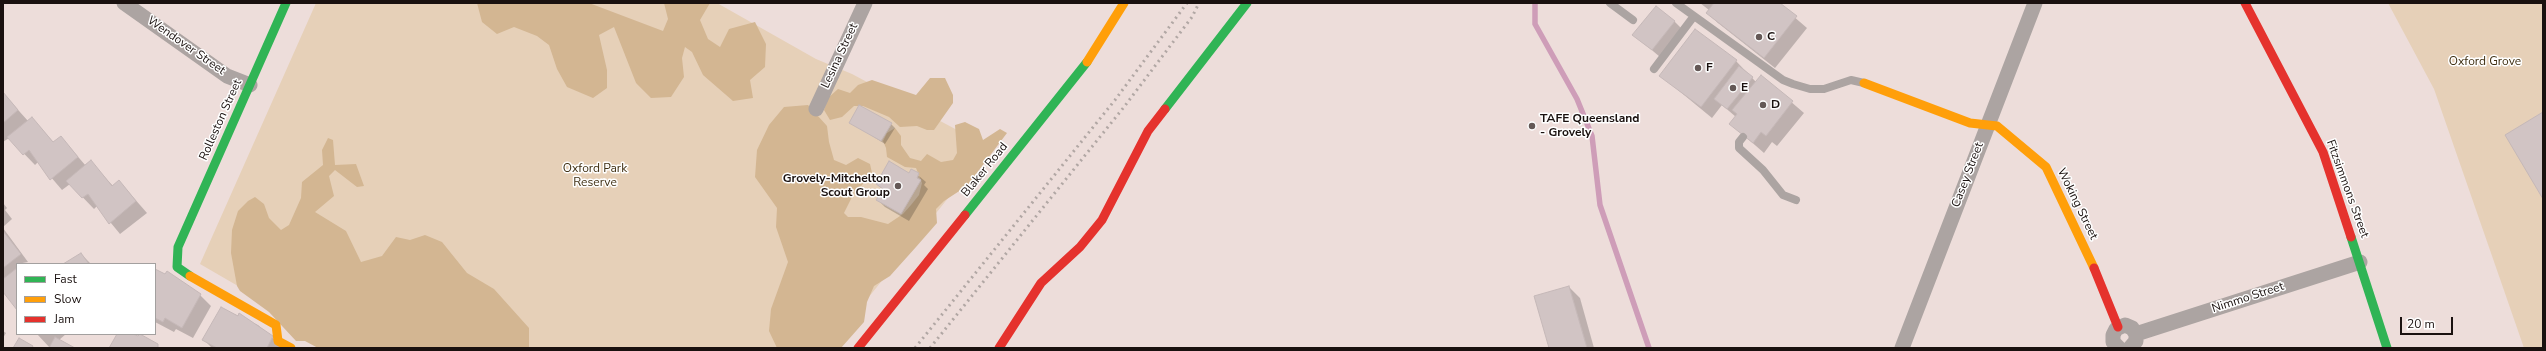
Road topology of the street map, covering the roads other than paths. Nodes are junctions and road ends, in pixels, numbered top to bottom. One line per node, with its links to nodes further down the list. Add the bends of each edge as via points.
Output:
1 (124, 3): 14 (street, Wendover Street, via 227,76)
2 (286, 3): 14 (street, Rolleston Street)
3 (865, 3): 15 (street, Lesina Street)
4 (1124, 3): 23 (street, Blaker Road, via 1090,58)
5 (1247, 3): 24 (street, via 1148,131 1102,220 1080,246 1041,283)
6 (1610, 3): 11 (lane)
7 (1676, 3): 10 (lane)
8 (2035, 3): 16 (street, Casey Street)
9 (2245, 3): 19 (street, Fitzsimmons Street, via 2323,152)
10 (1694, 16): 12 (lane); 13 (lane, via 1783,80 1793,84 1810,89 1824,88 1850,80)
11 (1633, 20)
12 (1654, 69)
13 (1864, 83): 16 (street, Woking Street)
14 (250, 85): 22 (street, Rolleston Street, via 178,247 176,262 181,271 276,325 278,340)
15 (816, 109)
16 (1986, 126): 20 (street, Woking Street, via 1997,126 2046,167 2095,269); 25 (street, Casey Street)
17 (1743, 137): 18 (lane, via 1739,142 1739,148 1763,170 1783,195)
18 (1796, 200)
19 (2360, 262): 21 (street, Nimmo Street); 28 (street, Fitzsimmons Street)
20 (2118, 327): 21 (street, via 2128,326); 26 (street, via 2112,337)
21 (2136, 334): 27 (street, via 2136,341)
22 (291, 348)
23 (858, 348)
24 (999, 348)
25 (1902, 348)
26 (2119, 348)
27 (2130, 348)
28 (2387, 348)

